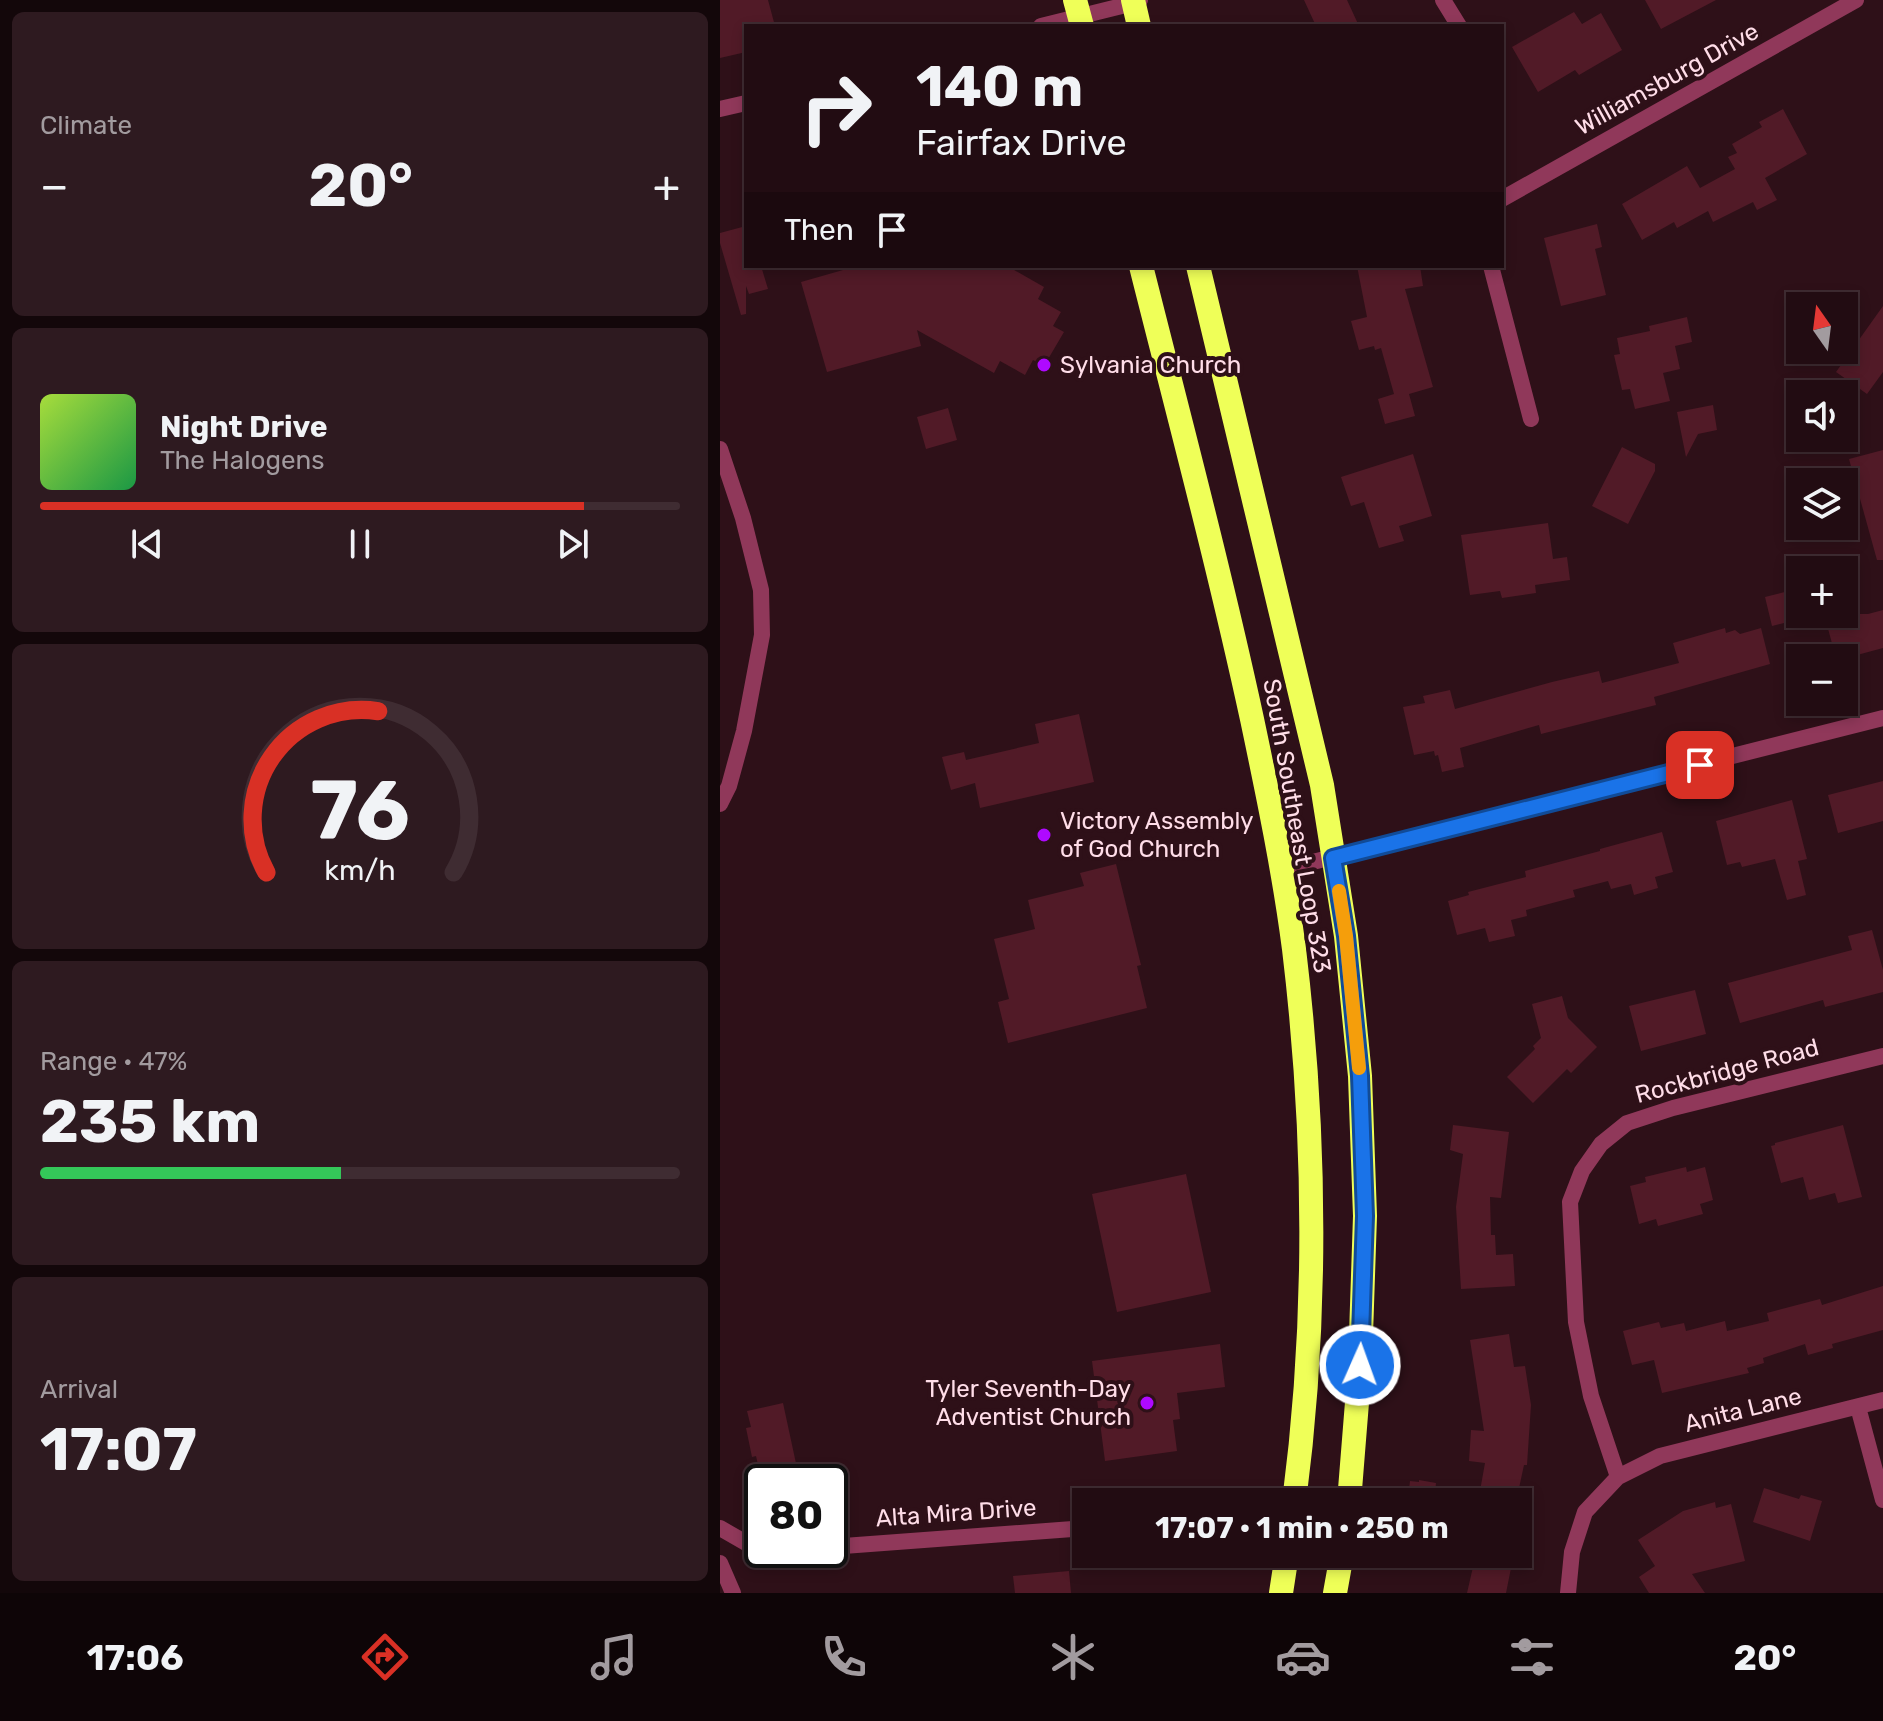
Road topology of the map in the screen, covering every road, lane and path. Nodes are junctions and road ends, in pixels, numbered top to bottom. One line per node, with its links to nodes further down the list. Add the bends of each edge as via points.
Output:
1 (1443, 0): 6 (street)
2 (1856, 0): 9 (street, Williamsburg Drive)
3 (1137, 7): 4 (street)
4 (1079, 14): 5 (street)
5 (1047, 24)
6 (1458, 24)
7 (744, 103): 8 (street)
8 (720, 109)
9 (1504, 198)
10 (1141, 268): 18 (highway, South Southeast Loop 323, via 1236,648)
11 (1198, 268): 17 (highway, South Southeast Loop 323, via 1313,744)
12 (1492, 268): 13 (street)
13 (1531, 419)
14 (720, 449): 16 (street, via 761,590 762,635 744,731)
15 (1883, 718): 17 (street)
16 (720, 804)
17 (1333, 858): 18 (street); 24 (highway, South Southeast Loop 323, via 1360,1076 1365,1216)
18 (1281, 870): 23 (highway, South Southeast Loop 323, via 1294,947 1309,1148 1311,1298)
19 (1883, 1056): 22 (street, Rockbridge Road, via 1627,1123 1601,1144 1582,1171 1570,1202 1576,1322 1591,1396)
20 (1883, 1400): 21 (street, Anita Lane)
21 (1858, 1407): 22 (street, Anita Lane, via 1660,1456); 25 (street)
22 (1618, 1477): 36 (street, via 1585,1512 1572,1552)
23 (1295, 1488)
24 (1350, 1488)
25 (1883, 1500)
26 (720, 1528): 28 (street)
27 (1072, 1529): 29 (street, Alta Mira Drive)
28 (744, 1541)
29 (848, 1546)
30 (720, 1563): 33 (street)
31 (1285, 1568): 34 (highway)
32 (1339, 1568): 35 (highway)
33 (733, 1593)
34 (1281, 1593)
35 (1335, 1593)
36 (1568, 1593)

